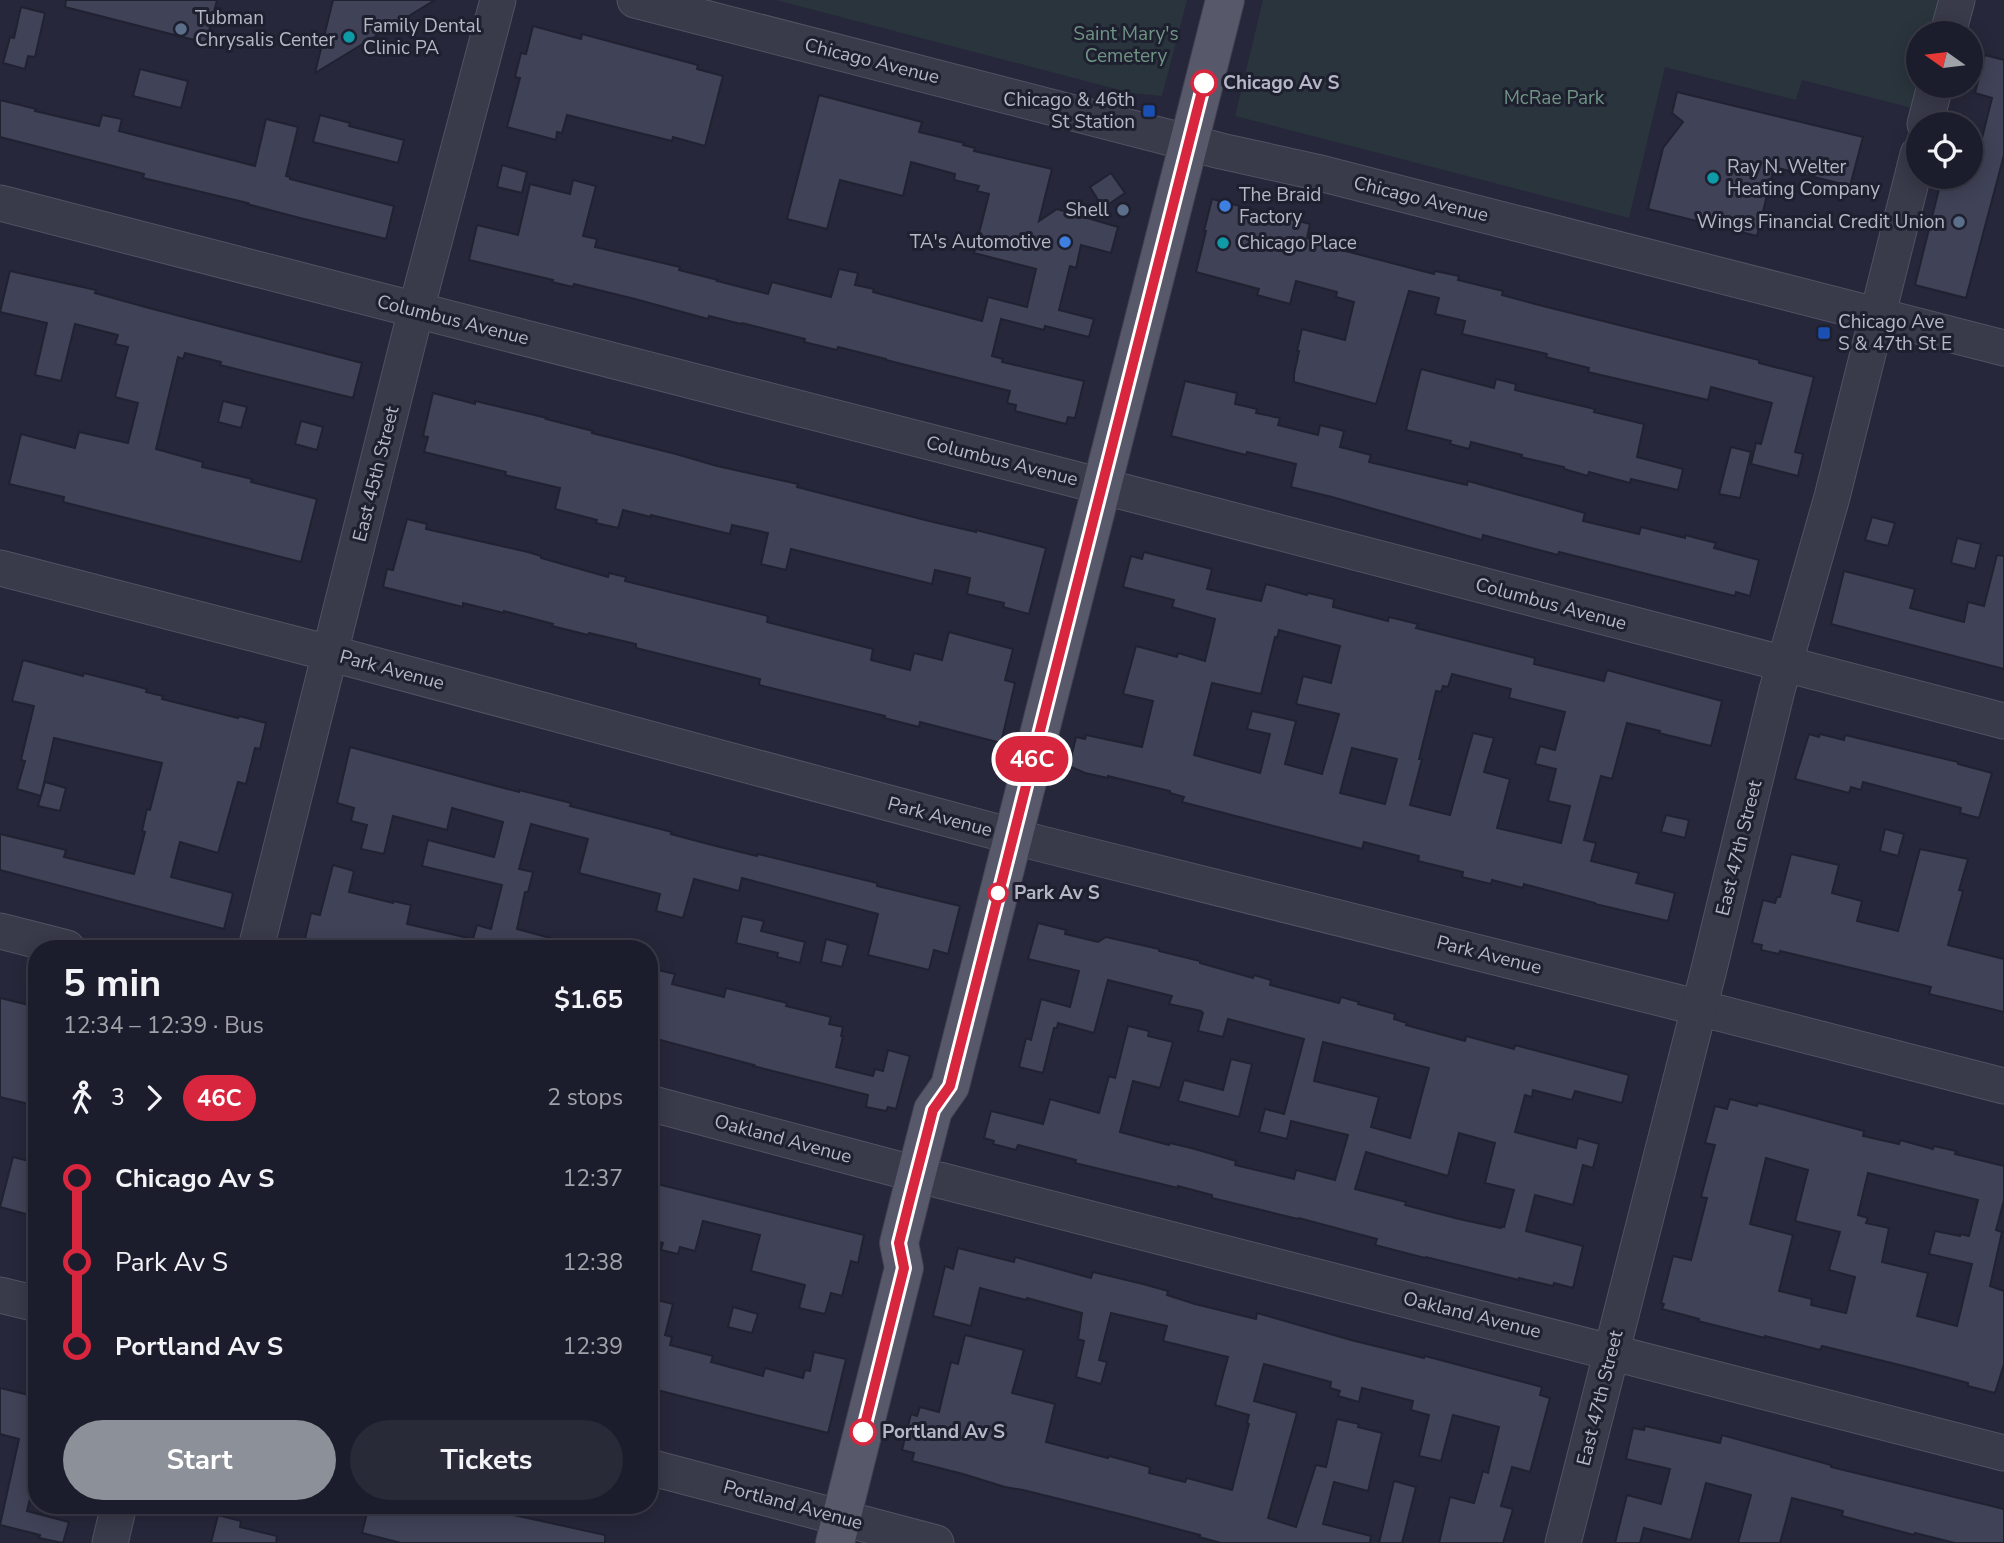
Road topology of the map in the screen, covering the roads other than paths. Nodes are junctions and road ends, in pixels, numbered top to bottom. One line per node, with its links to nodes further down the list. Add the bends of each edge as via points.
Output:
1 (498, 0): 9 (street, East 45th Street)
2 (635, 0): 6 (street, Chicago Avenue)
3 (1225, 0): 6 (main road)
4 (1957, 0): 5 (street)
5 (1951, 21)
6 (1189, 142): 10 (street, Chicago Avenue); 12 (main road)
7 (1909, 189): 10 (street, East 47th Street)
8 (0, 203): 9 (street, Columbus Avenue)
9 (416, 310): 12 (street, Columbus Avenue); 14 (street, East 45th Street)
10 (1877, 315): 11 (street, Chicago Avenue); 15 (street, East 47th Street, via 1832,498)
11 (2004, 348)
12 (1101, 486): 15 (street, Columbus Avenue); 17 (main road)
13 (0, 568): 14 (street, Park Avenue)
14 (330, 653): 17 (street, Park Avenue); 20 (street, East 45th Street)
15 (1784, 664): 16 (street, Columbus Avenue); 21 (street, East 47th Street)
16 (2004, 722)
17 (1013, 836): 21 (street, Park Avenue); 24 (main road, via 950,1086 955,1115)
18 (0, 931): 19 (street)
19 (35, 940)
20 (258, 940)
21 (1698, 1007): 22 (street, Park Avenue); 27 (street, East 47th Street)
22 (2004, 1086)
23 (658, 1105): 24 (street, Oakland Avenue)
24 (928, 1177): 27 (street, Oakland Avenue); 31 (main road, via 921,1248 904,1268)
25 (0, 1295): 26 (street)
26 (28, 1302)
27 (1612, 1351): 28 (street, Oakland Avenue); 34 (street, East 47th Street)
28 (2004, 1453)
29 (658, 1470): 31 (street, Portland Avenue)
30 (117, 1514): 32 (street)
31 (838, 1531): 33 (street, Portland Avenue)
32 (110, 1543)
33 (936, 1543)
34 (1563, 1543)

